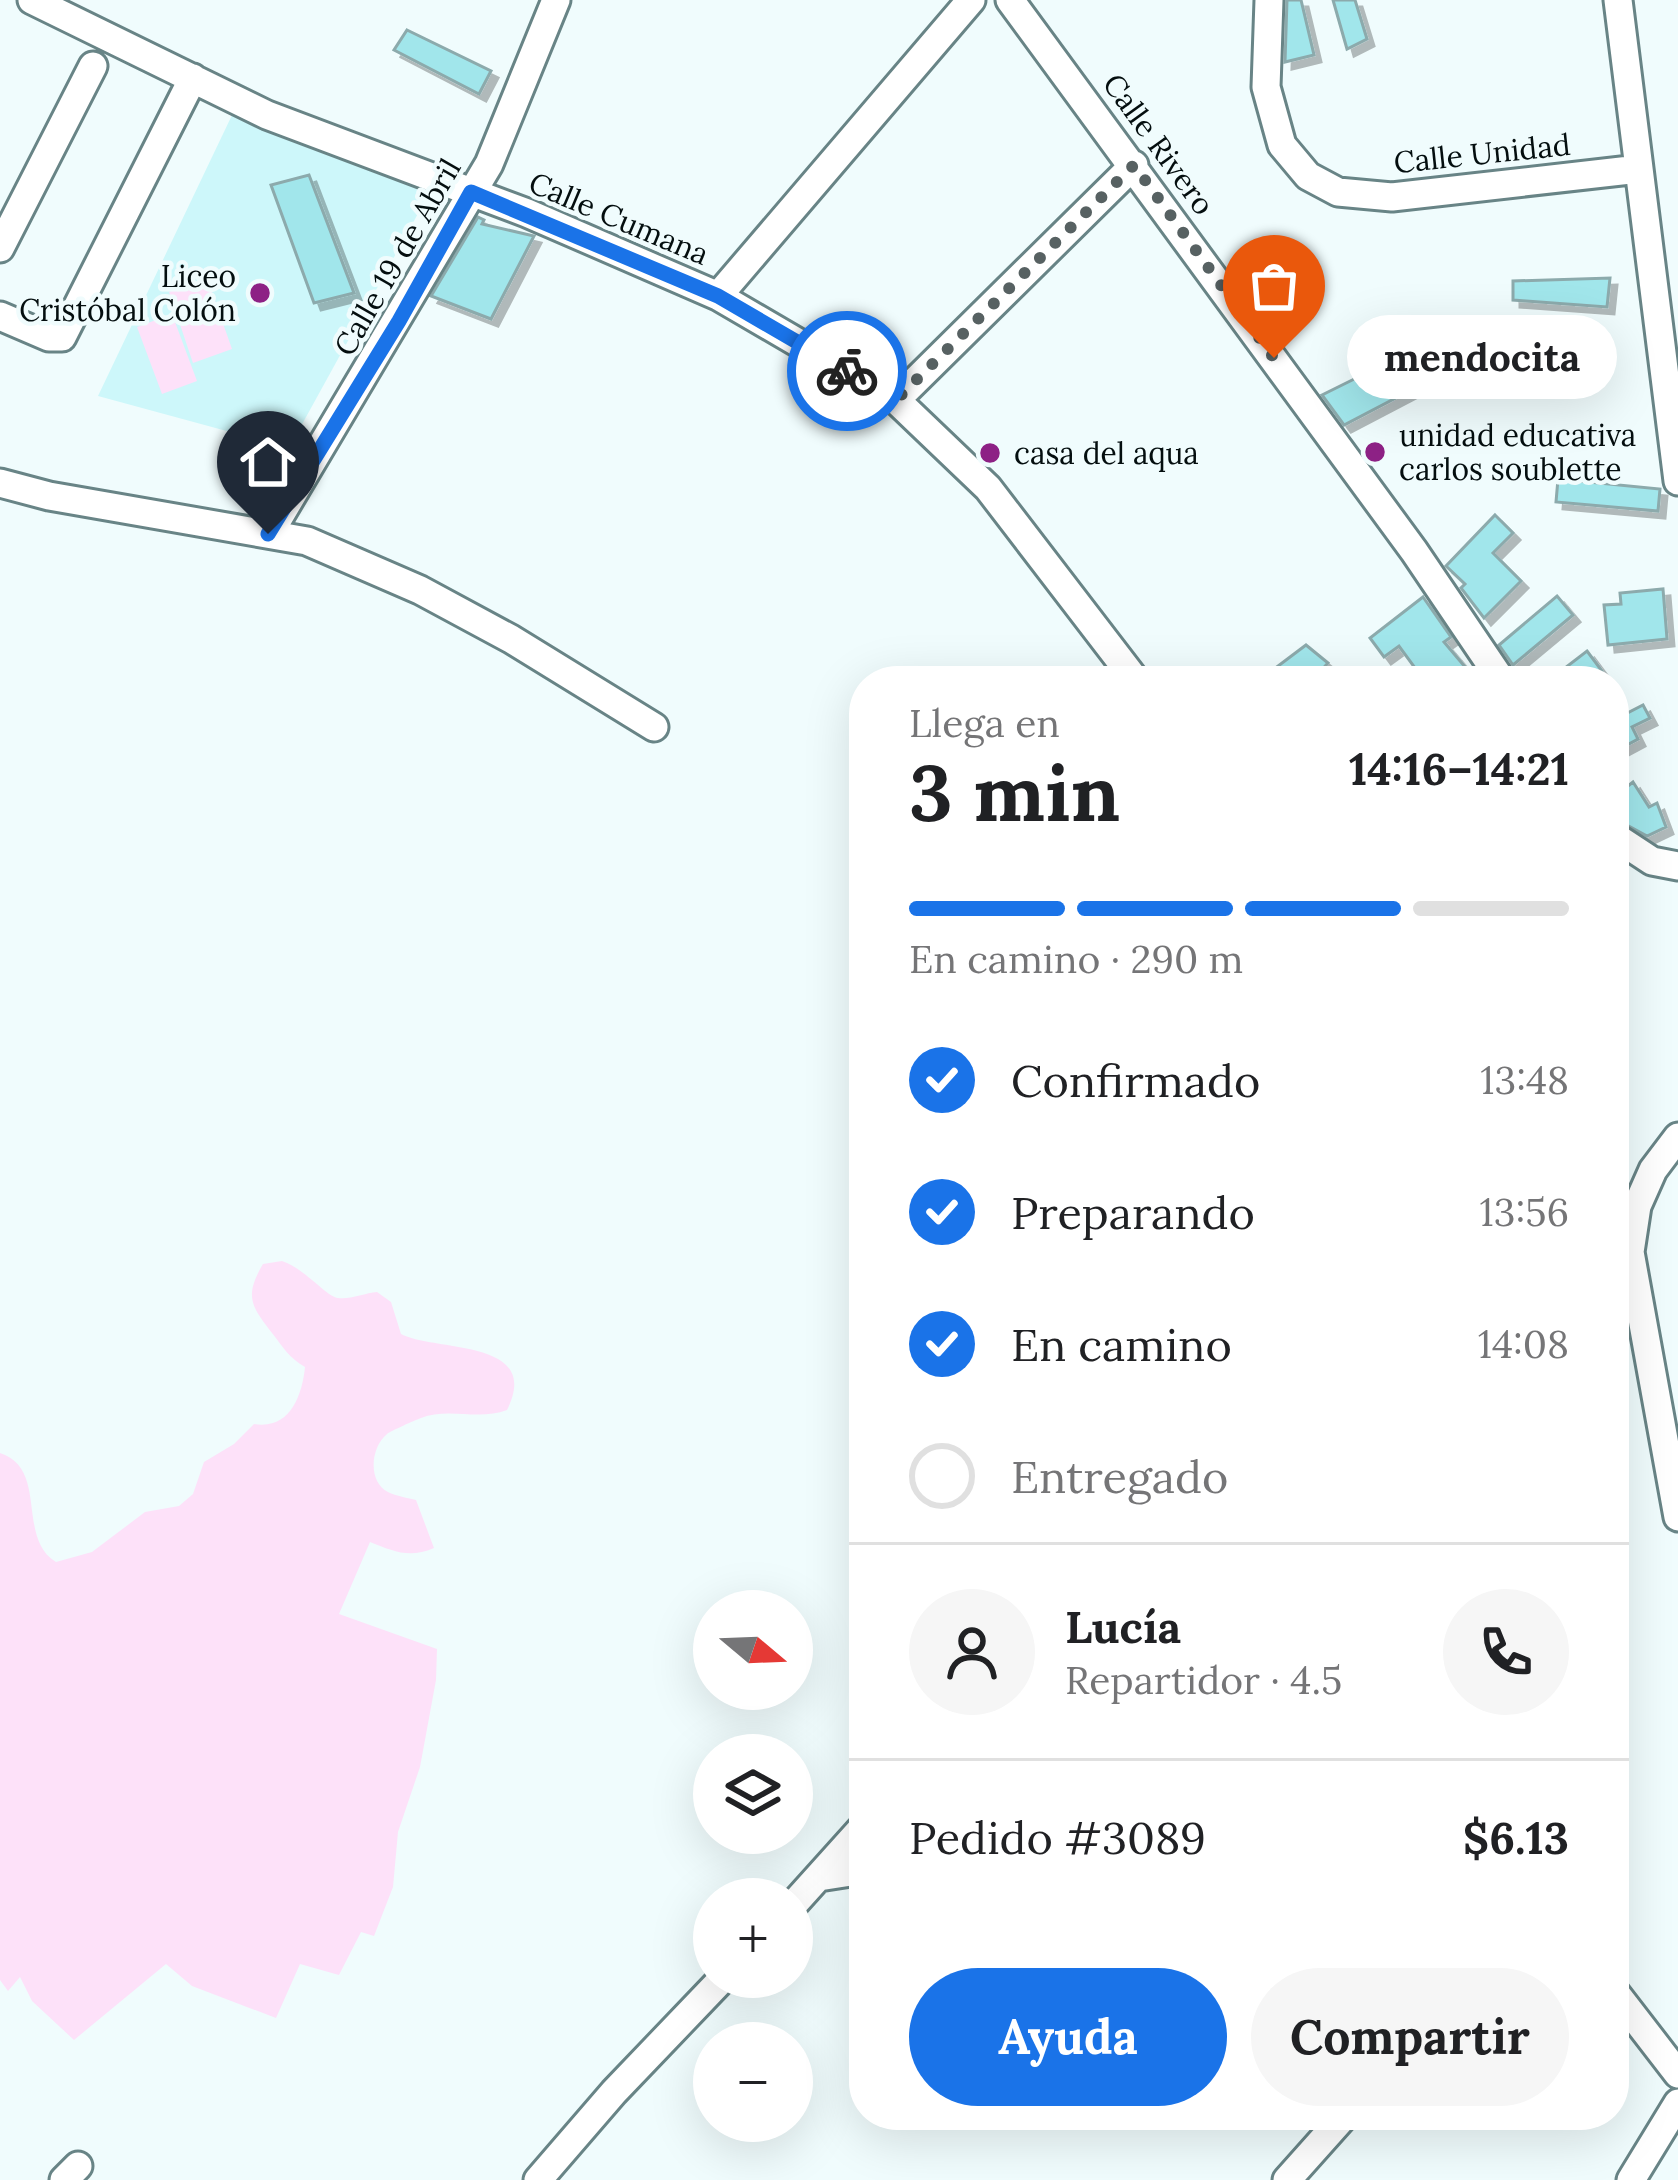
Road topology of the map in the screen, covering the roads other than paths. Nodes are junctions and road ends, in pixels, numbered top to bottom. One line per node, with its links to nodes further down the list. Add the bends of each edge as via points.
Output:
1 (32, 0): 8 (street, Calle Cumana)
2 (556, 0): 11 (street, Calle 19 de Abril)
3 (971, 0): 13 (street)
4 (1010, 0): 9 (street, Calle Rivero)
5 (1269, 0): 10 (street, Calle Unidad, via 1266,87 1282,145 1308,176 1338,191 1392,197)
6 (1618, 0): 10 (street)
7 (93, 66): 12 (street)
8 (193, 78): 11 (street, Calle Cumana, via 267,115); 14 (street, via 62,337)
9 (1134, 165): 15 (street); 20 (street, Calle Rivero)
10 (1639, 169): 16 (street)
11 (471, 192): 13 (street, Calle Cumana); 18 (street, Calle 19 de Abril)
12 (0, 248)
13 (718, 296): 15 (street, Calle Cumana)
14 (0, 316)
15 (896, 400): 19 (street, Calle Cumana, via 988,488)
16 (1678, 481)
17 (0, 483): 18 (street)
18 (268, 534): 21 (street, via 307,541 421,590)
19 (1124, 666)
20 (1492, 666)
21 (654, 728)
22 (1629, 846): 23 (street, via 1652,862)
23 (1678, 866)
24 (1678, 1137): 25 (street, via 1637,1206 1630,1252)
25 (1678, 1517)
26 (849, 1843): 28 (street)
27 (849, 1872): 28 (street)
28 (819, 1877): 29 (street)
29 (813, 1883)
30 (704, 1998): 35 (street)
31 (1629, 2010): 32 (street)
32 (1678, 2074)
33 (1678, 2103): 37 (street)
34 (1332, 2130): 36 (street)
35 (538, 2180)
36 (1287, 2180)
37 (1631, 2180)

